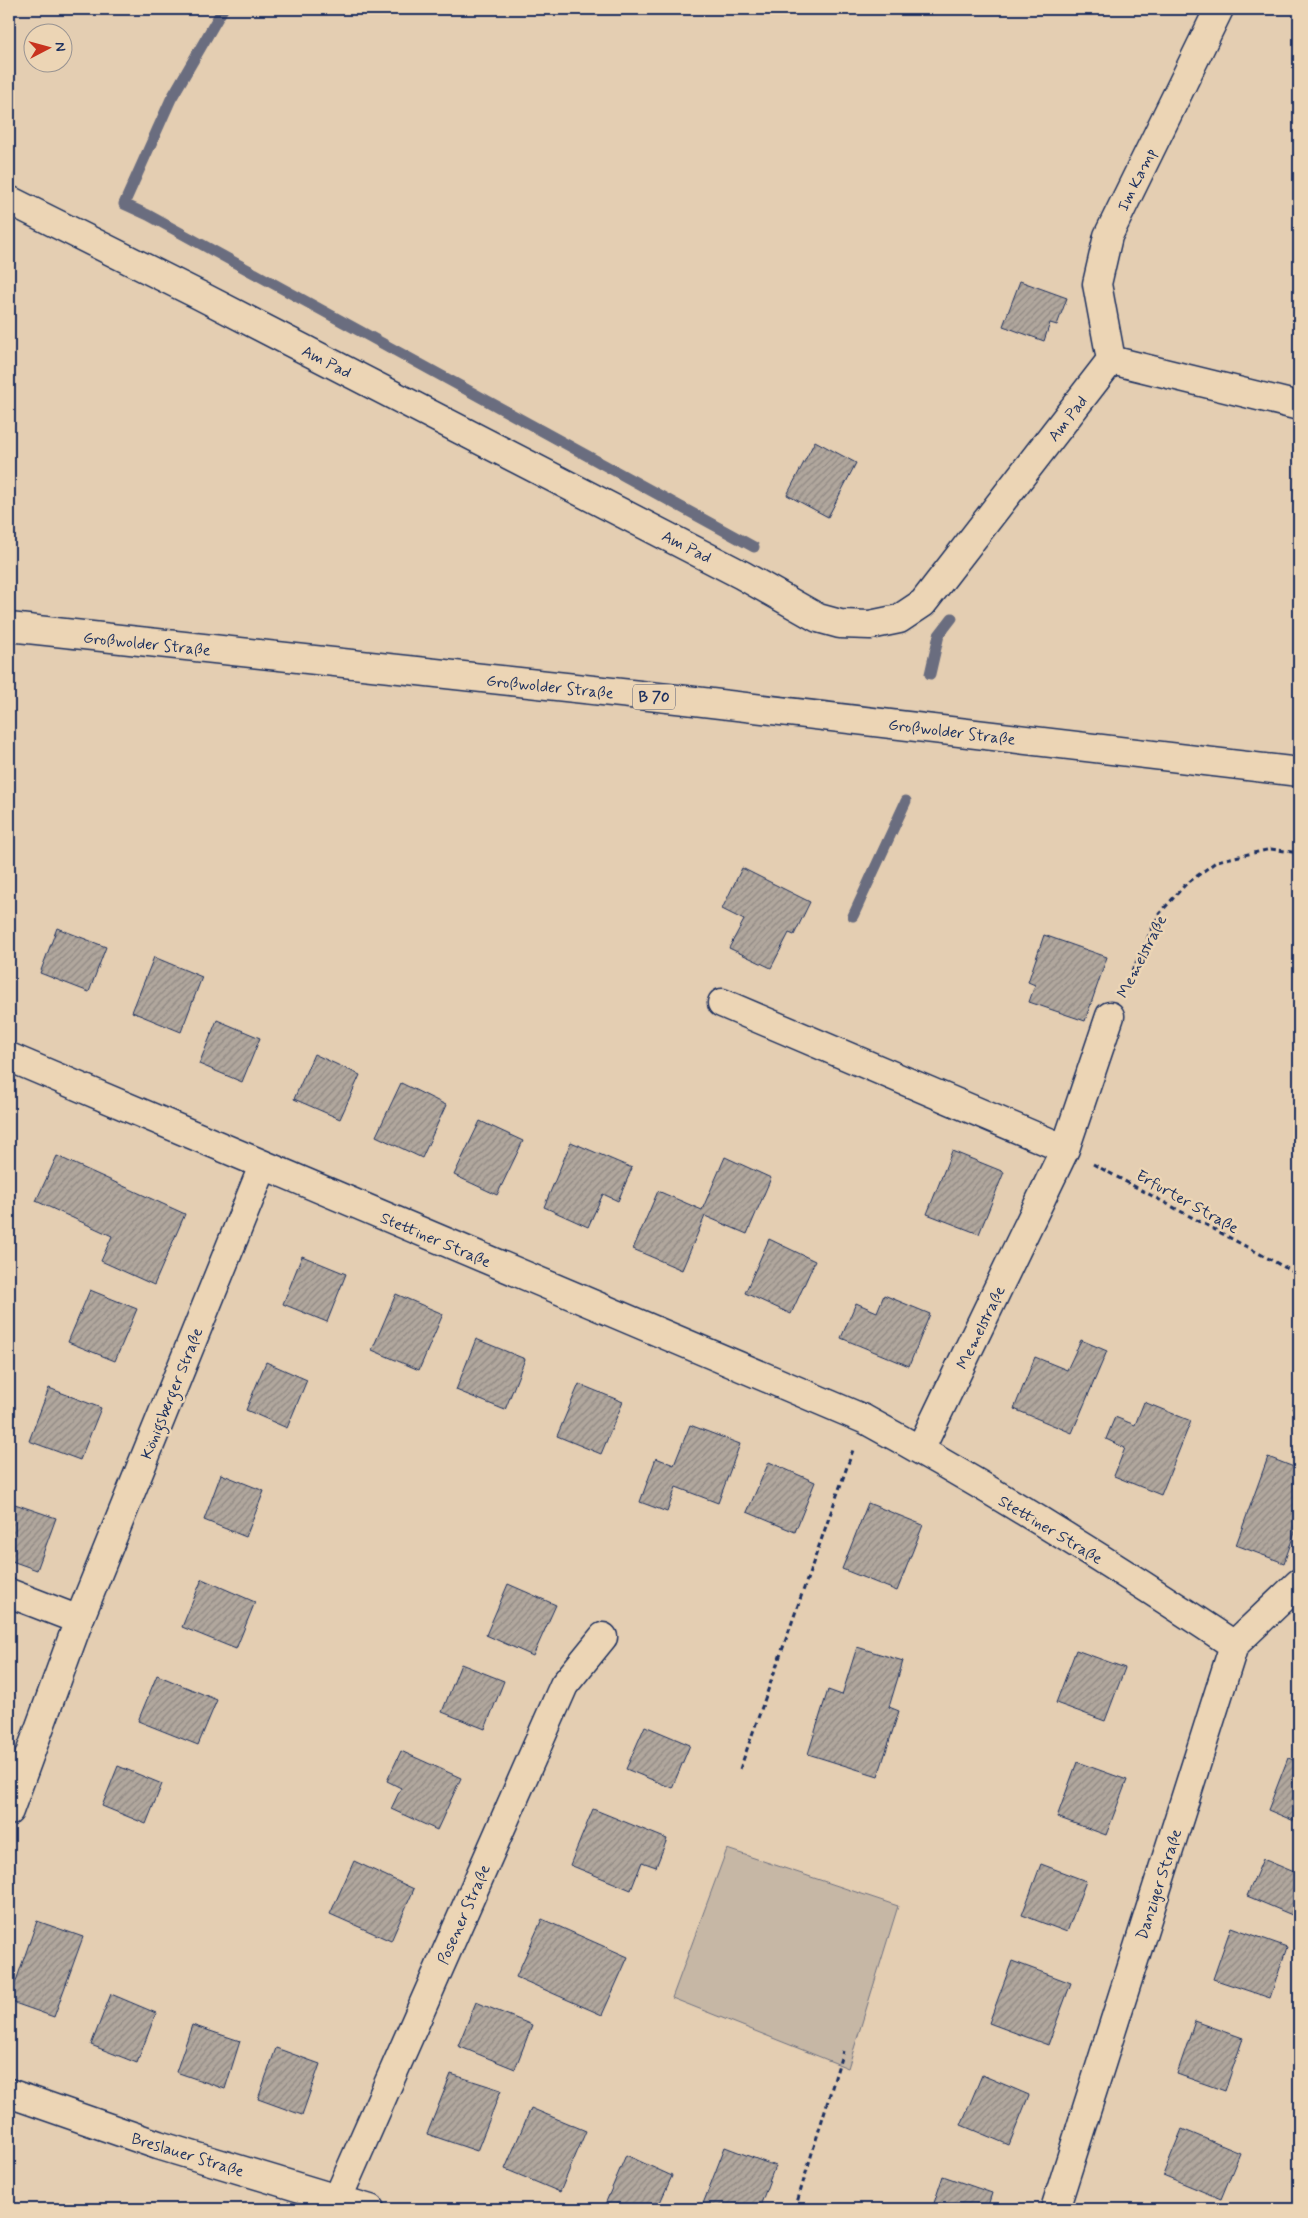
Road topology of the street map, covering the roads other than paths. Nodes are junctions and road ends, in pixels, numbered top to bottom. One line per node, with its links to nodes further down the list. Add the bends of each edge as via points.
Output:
1 (1219, 9): 3 (street, Im Kamp, via 1108,236 1097,284)
2 (9, 200): 3 (street, Am Pad, via 331,362 742,575 818,618 840,624 870,625 899,618 923,603)
3 (1111, 360): 4 (street)
4 (1299, 406)
5 (9, 627): 6 (street, Großwolder Straße / B 70, via 676,699)
6 (1299, 772)
7 (722, 1003): 10 (street)
8 (1110, 1016): 10 (street, Memelstraße)
9 (9, 1057): 11 (street, Stettiner Straße)
10 (1065, 1149): 12 (street, Memelstraße)
11 (264, 1166): 12 (street, Stettiner Straße, via 864,1419); 15 (street, Königsberger Straße)
12 (920, 1450): 17 (street, Stettiner Straße, via 1140,1582)
13 (1299, 1583): 17 (street, Danziger Straße)
14 (9, 1593): 15 (street)
15 (79, 1620): 18 (street, Königsberger Straße)
16 (603, 1637): 20 (street, Posener Straße, via 564,1685)
17 (1234, 1645): 22 (street, Danziger Straße)
18 (9, 1811)
19 (9, 2094): 20 (street, Breslauer Straße, via 158,2145)
20 (337, 2200): 21 (street, Breslauer Straße)
21 (370, 2209)
22 (1054, 2209)

